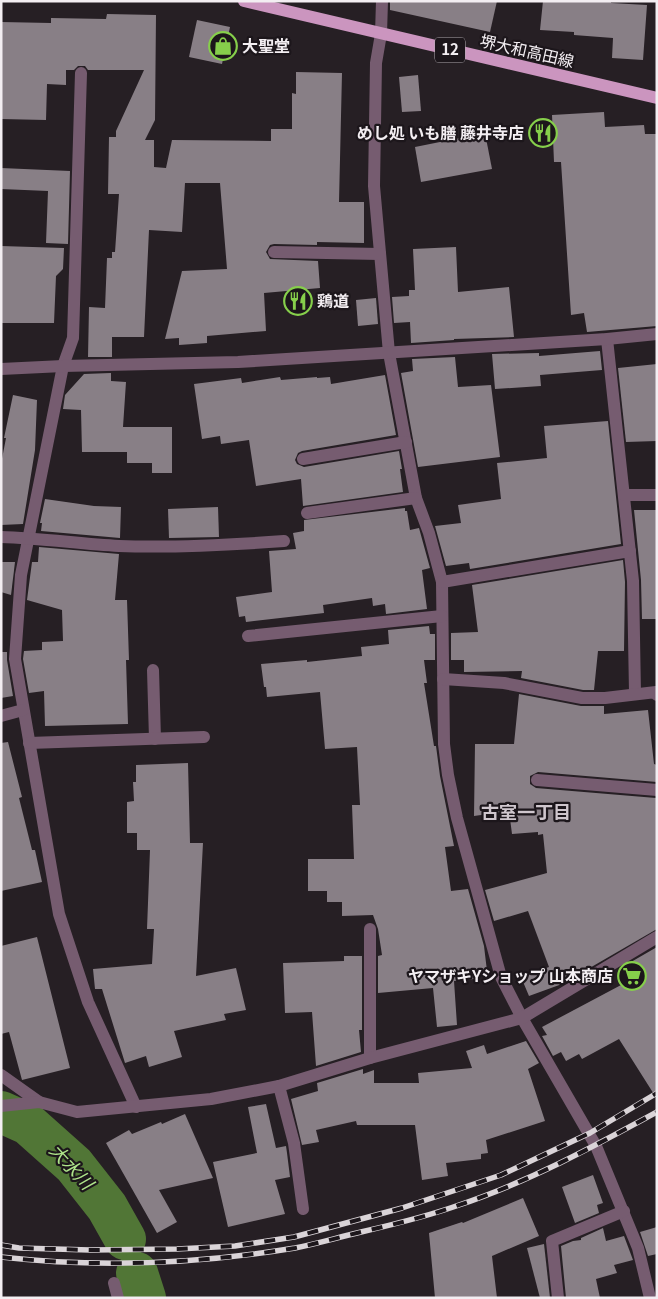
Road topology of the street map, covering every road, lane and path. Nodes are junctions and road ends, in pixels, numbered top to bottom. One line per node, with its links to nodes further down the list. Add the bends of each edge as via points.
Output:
1 (244, 1): 3 (main road, 堺大和高田線 / 12)
2 (382, 1): 3 (street)
3 (381, 34): 5 (main road, 堺大和高田線 / 12); 7 (street, via 376,63 374,186)
4 (81, 73): 11 (street, via 74,338)
5 (657, 98)
6 (274, 252): 7 (street)
7 (380, 254): 10 (street)
8 (657, 334): 9 (street)
9 (607, 339): 10 (street); 15 (street)
10 (389, 353): 11 (street, via 238,362); 13 (street)
11 (63, 366): 12 (street); 20 (street)
12 (1, 369)
13 (406, 442): 14 (street); 17 (street)
14 (303, 459)
15 (624, 495): 16 (street); 22 (street)
16 (657, 495)
17 (416, 498): 18 (street); 23 (street)
18 (307, 513)
19 (1, 537): 20 (street)
20 (29, 538): 21 (street, via 119,546); 30 (street, via 21,575 14,659)
21 (284, 541)
22 (630, 551): 23 (street); 28 (street)
23 (442, 582): 24 (street)
24 (442, 616): 25 (street); 27 (street)
25 (248, 636)
26 (152, 670): 33 (street)
27 (443, 679): 28 (street, via 504,683 582,698); 39 (street, via 444,744 457,818 501,977)
28 (635, 693): 29 (street, via 656,692)
29 (657, 695)
30 (23, 710): 31 (street); 34 (street)
31 (1, 716)
32 (204, 737): 33 (street)
33 (155, 739): 34 (street)
34 (29, 743): 45 (street, via 59,914 88,1002)
35 (536, 780): 36 (street)
36 (657, 790)
37 (370, 929): 40 (street)
38 (657, 937): 39 (street)
39 (522, 1018): 40 (street); 47 (street, via 590,1133)
40 (370, 1058): 42 (street)
41 (1, 1075): 43 (street)
42 (279, 1086): 45 (street, via 212,1099); 46 (street, via 294,1143)
43 (39, 1102): 44 (street); 45 (street, via 77,1112)
44 (1, 1106)
45 (136, 1107)
46 (303, 1209)
47 (624, 1211): 50 (street, via 552,1241); 51 (street, via 638,1248)
48 (114, 1284): 49 (street)
49 (118, 1298)
50 (558, 1298)
51 (650, 1298)

